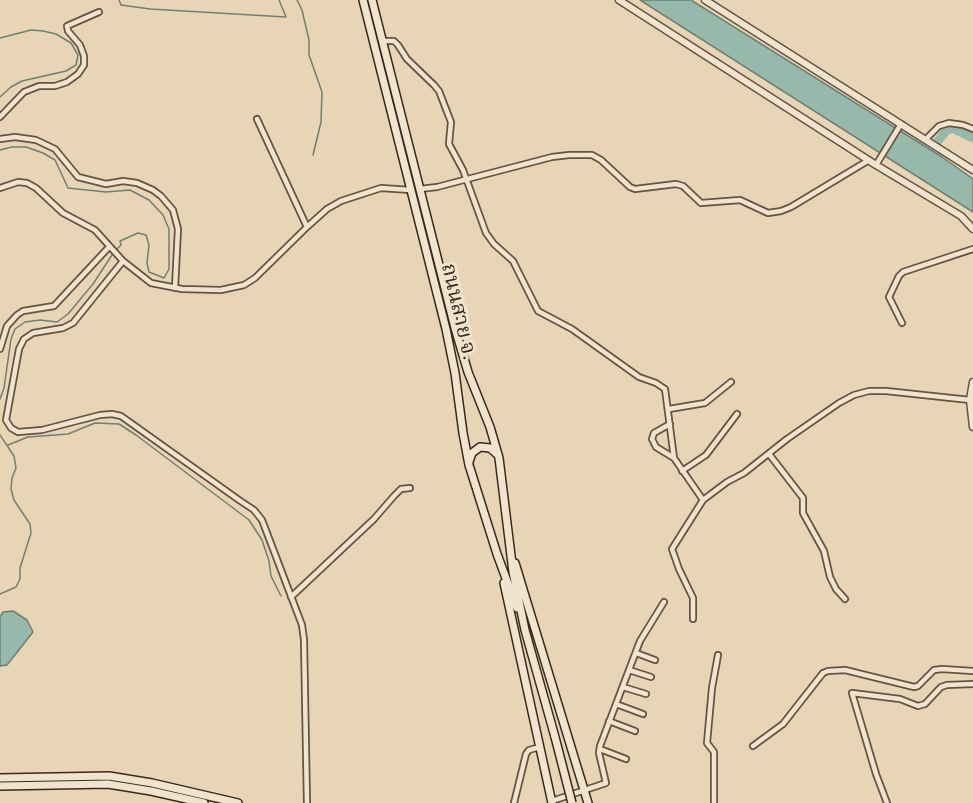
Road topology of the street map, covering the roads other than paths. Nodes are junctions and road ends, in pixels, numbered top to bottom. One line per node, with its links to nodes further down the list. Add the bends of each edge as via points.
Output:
1 (363, 0): 19 (main road, ถนนสาย จ.)
2 (372, 0): 6 (main road, ถนนสาย จ.)
3 (619, 0): 13 (street)
4 (705, 0): 9 (street)
5 (99, 12): 7 (street, via 67,26 84,56 78,75 55,86 39,86 24,92)
6 (382, 40): 16 (street, via 394,41 439,91 451,122 449,144); 18 (main road, ถนนสาย จ.)
7 (0, 117)
8 (257, 119): 20 (street)
9 (901, 124): 12 (street); 14 (street)
10 (973, 129): 12 (street, via 949,123 939,126)
11 (0, 139): 25 (street, via 36,140 63,156 78,177 106,184 137,183 161,196 173,210 178,229)
12 (925, 140): 15 (street)
13 (869, 160): 14 (street); 16 (street, via 791,207 768,213 740,200 701,202 676,184 635,189 592,155 552,157)
14 (876, 165): 21 (street, via 961,216)
15 (973, 170)
16 (466, 178): 18 (street); 31 (street, via 486,233 513,261 538,311 572,329 639,377 663,387)
17 (0, 188): 22 (street, via 27,183 63,213 89,225)
18 (422, 189): 19 (street); 36 (main road, ถนนสาย จ., via 468,372)
19 (412, 190): 20 (street, via 384,188 359,194 327,209); 38 (main road, ถนนสาย จ., via 454,366)
20 (307, 226): 25 (street, via 248,283 221,290)
21 (973, 229)
22 (109, 247): 24 (street); 27 (street, via 54,306 17,315 7,326)
23 (973, 249): 26 (street, via 899,276 890,297)
24 (123, 261): 25 (street, via 151,283); 44 (street, via 73,322 24,339 6,420 18,432 112,414 130,422 254,510 267,531)
25 (175, 288)
26 (902, 323)
27 (0, 349)
28 (731, 382): 31 (street, via 705,403)
29 (973, 382): 30 (street)
30 (970, 400): 34 (street); 35 (street, via 863,392 843,400)
31 (669, 409): 33 (street)
32 (737, 414): 39 (street, via 706,454)
33 (670, 424): 37 (street); 37 (street, via 654,433 652,439 656,447)
34 (973, 427)
35 (769, 454): 41 (street); 45 (street, via 803,498 803,513 825,551 830,577)
36 (499, 458): 38 (main road, via 489,448 480,447 472,453); 42 (main road, ถนนสาย จ.)
37 (674, 458): 39 (street)
38 (469, 465): 43 (main road, ถนนสาย จ.)
39 (682, 471): 41 (street)
40 (410, 488): 44 (street, via 394,496)
41 (703, 500): 47 (street, via 672,549 693,598)
42 (511, 549): 48 (main road, ถนนสาย จ.); 68 (main road)
43 (497, 554): 48 (main road, ถนนสาย จ.); 63 (main road)
44 (291, 597): 72 (street, via 304,640)
45 (845, 599)
46 (664, 602): 49 (street)
47 (693, 619)
48 (525, 630): 74 (main road, ถนนสาย จ., bridge)
49 (636, 653): 51 (street); 52 (street)
50 (718, 655): 76 (street, via 707,743 714,752)
51 (655, 660)
52 (629, 670): 54 (street); 56 (street)
53 (973, 670): 62 (street, via 934,670 914,687 845,670 828,670 783,724)
54 (651, 677)
55 (973, 684): 77 (street, via 941,687 918,706 900,699 852,693)
56 (623, 687): 57 (street); 58 (street)
57 (646, 694)
58 (616, 704): 59 (street); 60 (street)
59 (643, 714)
60 (609, 722): 61 (street); 64 (street)
61 (635, 731)
62 (753, 746)
63 (540, 747): 69 (main road); 73 (street, via 526,754)
64 (600, 749): 65 (street); 68 (street, via 606,783)
65 (626, 759)
66 (0, 778): 71 (main road, via 109,776)
67 (0, 786): 70 (main road, via 108,784)
68 (583, 792): 69 (street); 75 (main road)
69 (552, 802)
70 (204, 803)
71 (238, 803)
72 (307, 803)
73 (514, 803)
74 (572, 803)
75 (587, 803)
76 (714, 803)
77 (886, 803)

